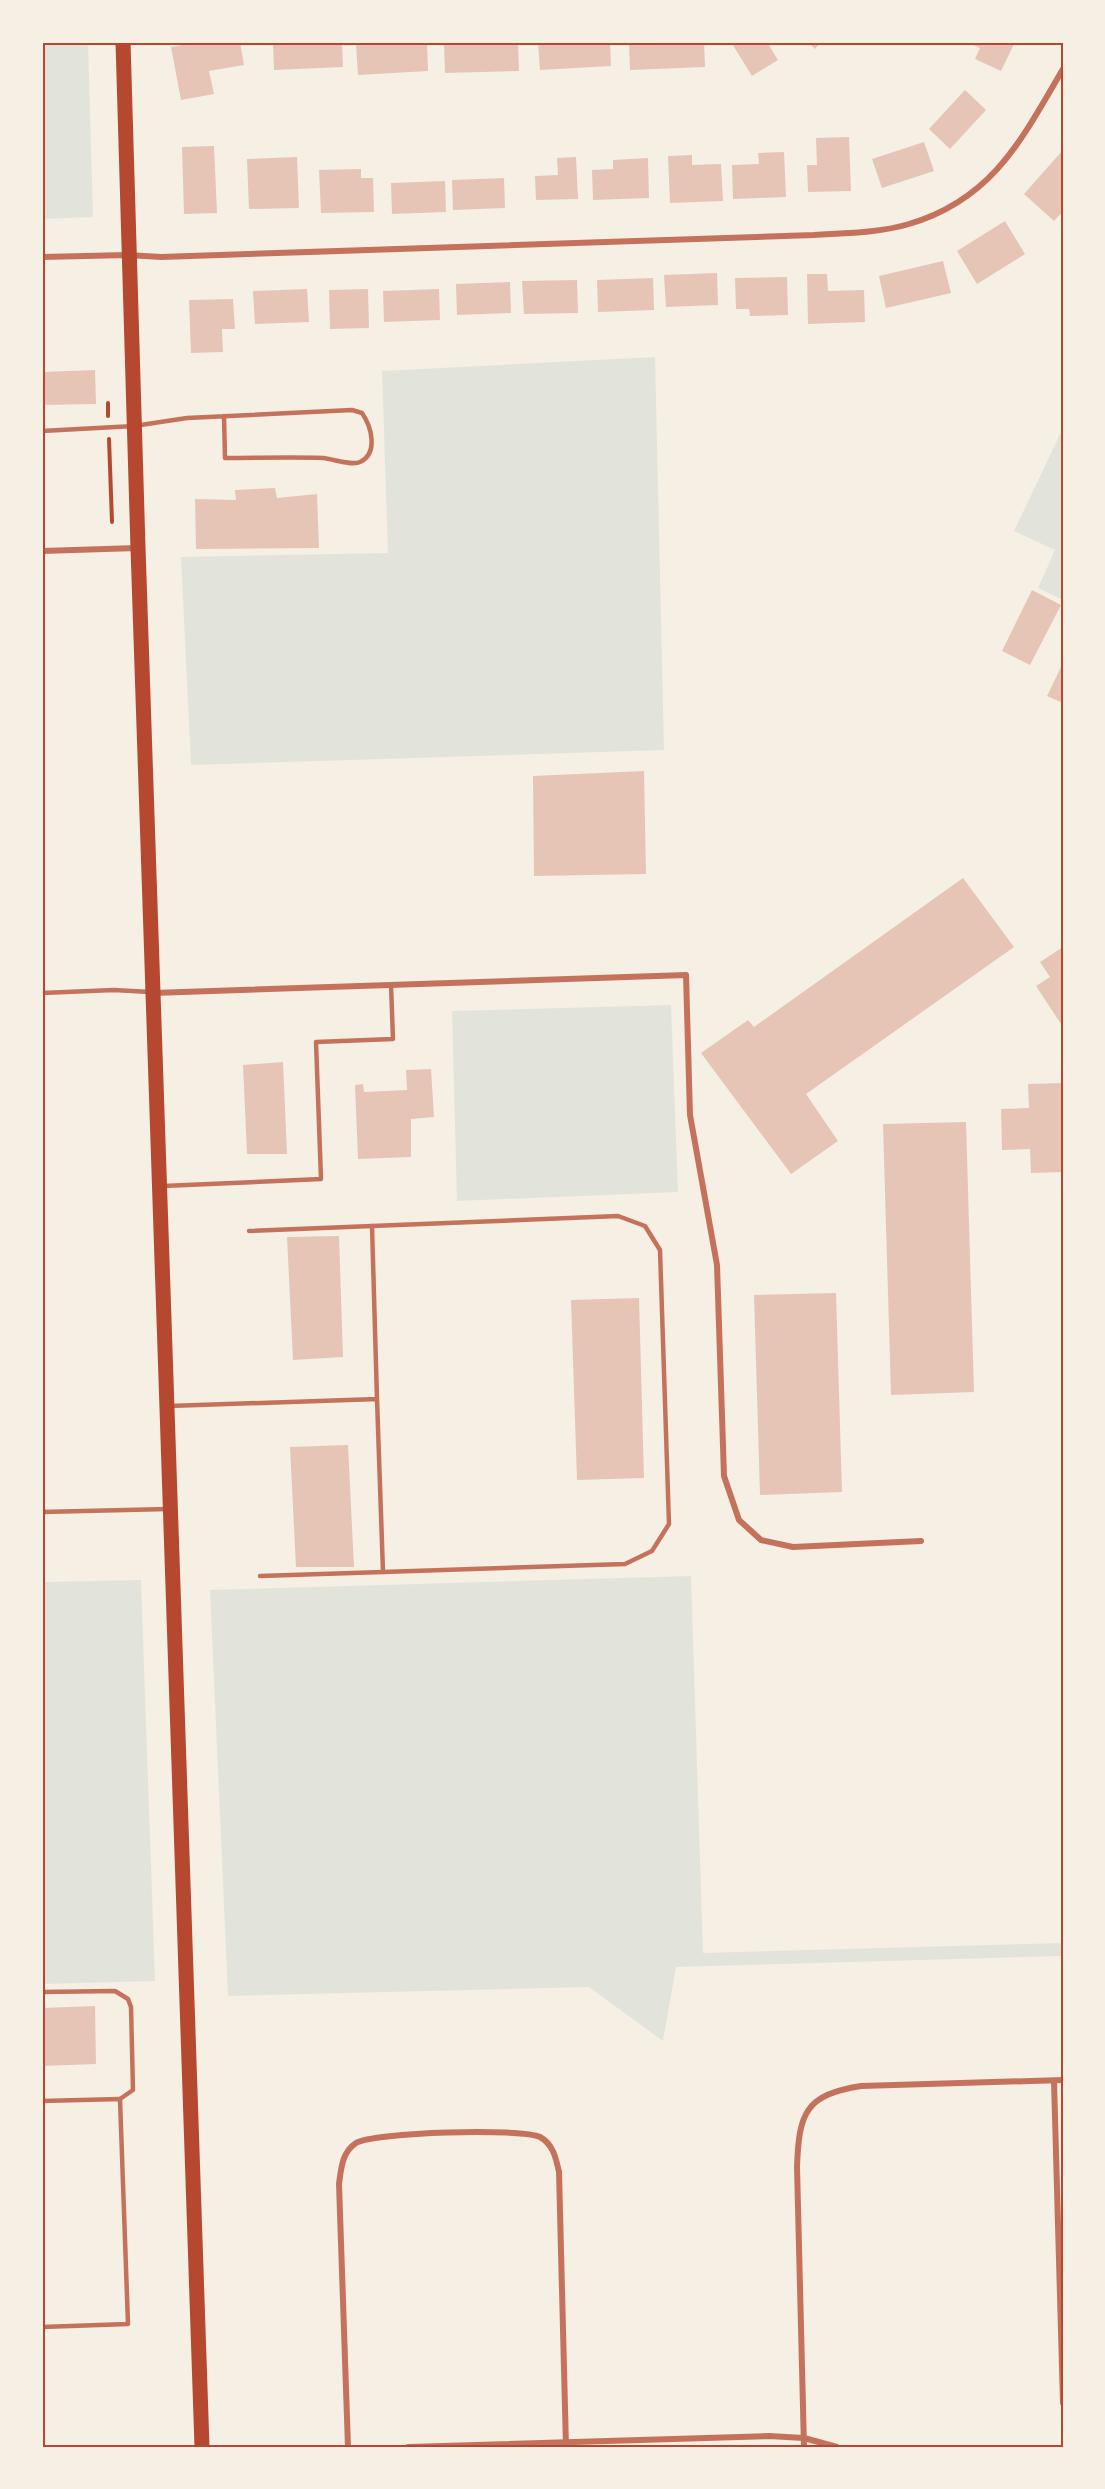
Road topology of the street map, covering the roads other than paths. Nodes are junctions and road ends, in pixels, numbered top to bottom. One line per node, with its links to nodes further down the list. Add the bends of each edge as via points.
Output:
1 (123, 42): 3 (main road)
2 (1063, 69): 3 (street, via 996,173 971,195 909,224 814,235)
3 (128, 255): 4 (street); 6 (main road)
4 (42, 257)
5 (224, 416): 5 (lane, via 352,410 362,413 367,420 372,443 369,455 351,464 323,458 225,458); 6 (lane)
6 (134, 426): 7 (lane); 8 (main road)
7 (42, 431)
8 (138, 548): 9 (street); 12 (main road)
9 (42, 551)
10 (391, 985): 12 (street); 13 (lane, via 393,1039 316,1042 321,1179); 20 (street, via 686,975 690,1115 717,1265 724,1476 739,1520 761,1540 793,1547)
11 (42, 993): 12 (lane)
12 (153, 993): 13 (main road)
13 (159, 1186): 17 (main road)
14 (372, 1226): 15 (lane); 16 (lane); 21 (lane, via 618,1216 645,1226 660,1250 669,1524 652,1551 625,1564)
15 (249, 1231)
16 (377, 1399): 17 (lane); 21 (lane)
17 (167, 1406): 18 (main road)
18 (170, 1509): 19 (lane); 32 (main road)
19 (42, 1512)
20 (921, 1541)
21 (383, 1572): 22 (lane)
22 (260, 1576)
23 (42, 1992): 26 (lane, via 115,1991 128,1999 134,2084 133,2090)
24 (1063, 2080): 25 (street)
25 (1054, 2081): 29 (street); 30 (street, via 861,2086 836,2090 816,2101 804,2116 797,2157)
26 (120, 2099): 27 (lane); 28 (lane, via 128,2324)
27 (42, 2102)
28 (42, 2326)
29 (1063, 2403)
30 (804, 2438): 31 (street, via 759,2436); 35 (street); 36 (street)
31 (565, 2445): 33 (street, via 559,2172 548,2143 538,2136 510,2132 389,2135 367,2138 347,2151 339,2184); 34 (street)
32 (202, 2447)
33 (348, 2447)
34 (408, 2447)
35 (804, 2447)
36 (837, 2447)

